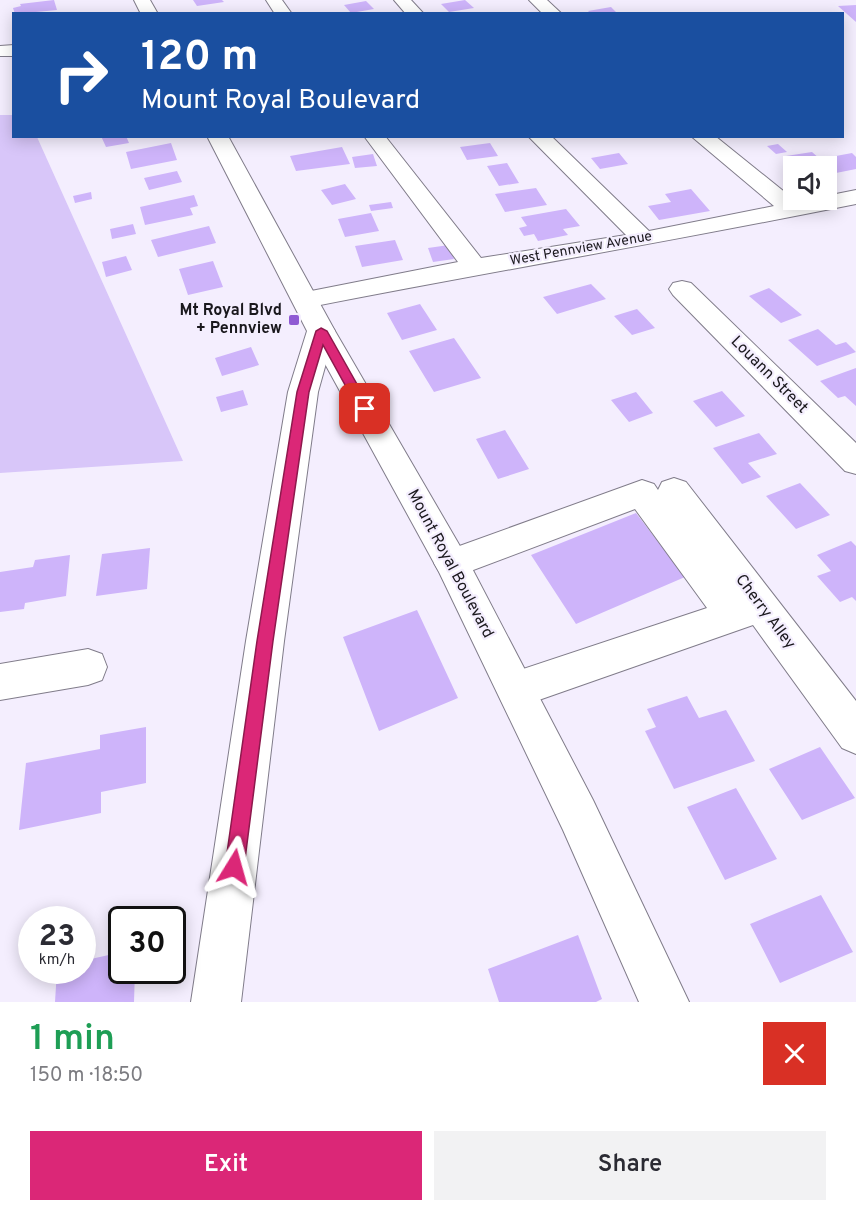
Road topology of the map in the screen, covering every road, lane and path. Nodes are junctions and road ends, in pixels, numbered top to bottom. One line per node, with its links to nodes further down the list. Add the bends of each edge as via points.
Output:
1 (402, 0): 3 (street)
2 (537, 0): 4 (street)
3 (414, 12)
4 (552, 12)
5 (218, 138): 16 (street, Mount Royal Boulevard)
6 (376, 138): 14 (street)
7 (540, 138): 13 (street)
8 (704, 138): 11 (street)
9 (856, 197): 10 (street, West Pennview Avenue)
10 (837, 200)
11 (783, 202)
12 (783, 210): 13 (street, West Pennview Avenue)
13 (644, 239): 14 (street, West Pennview Avenue)
14 (475, 267): 16 (street, West Pennview Avenue)
15 (682, 289): 17 (street, Louann Street)
16 (313, 316): 19 (street, Mount Royal Boulevard); 25 (street)
17 (856, 462)
18 (674, 491): 20 (street, Cherry Alley)
19 (452, 563): 20 (street, via 642,492); 23 (street, Mount Royal Boulevard)
20 (747, 611): 23 (street); 24 (street, Cherry Alley)
21 (88, 667): 22 (street)
22 (0, 682)
23 (516, 689): 26 (street, Mount Royal Boulevard)
24 (856, 734)
25 (216, 1002)
26 (664, 1002)

